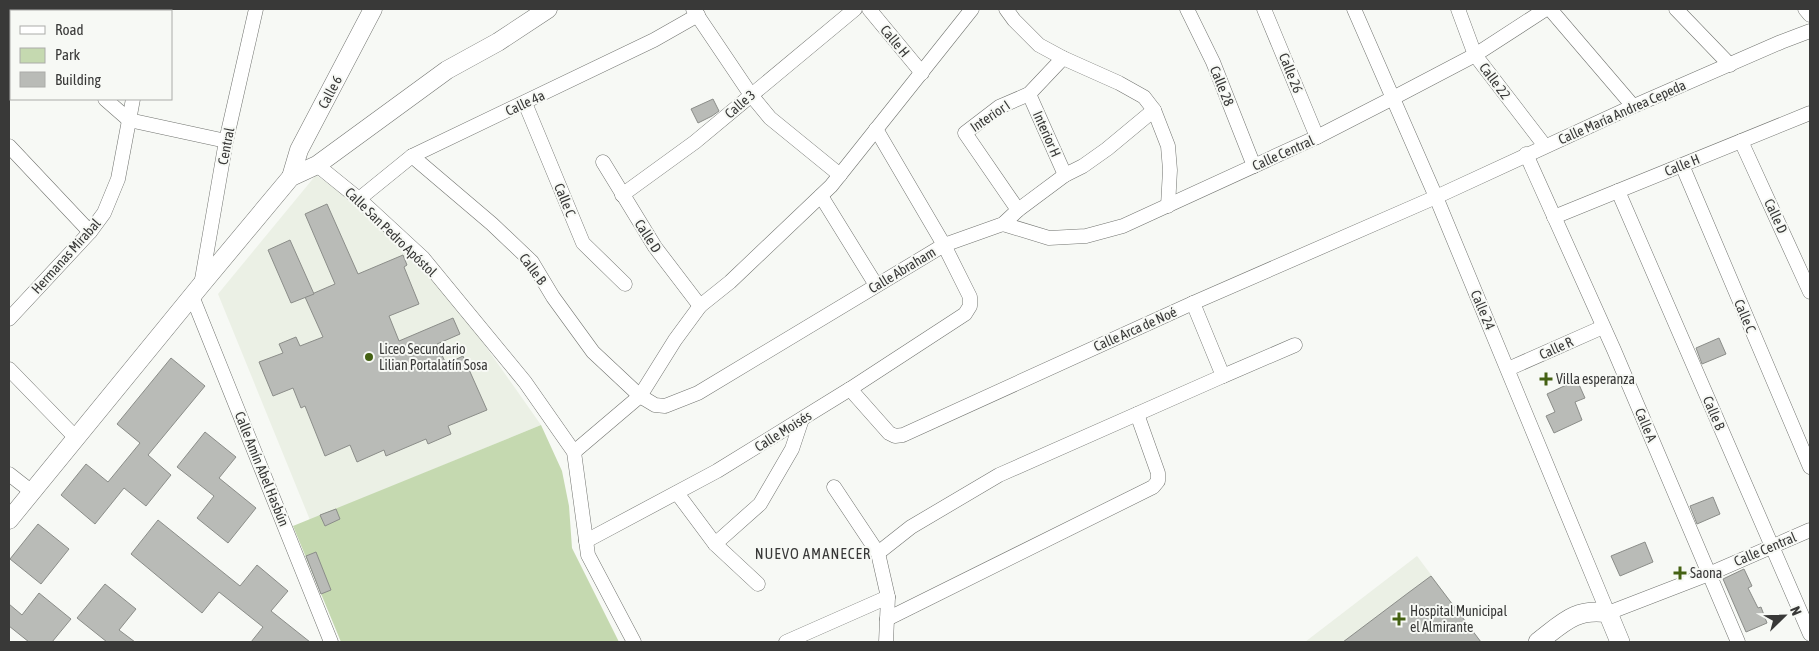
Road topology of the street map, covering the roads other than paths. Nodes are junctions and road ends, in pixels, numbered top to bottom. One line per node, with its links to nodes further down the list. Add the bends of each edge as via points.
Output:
1 (256, 9): 35 (street, Central)
2 (373, 9): 47 (street, Calle 6, via 299,150)
3 (548, 9): 42 (street, via 448,70)
4 (855, 9): 24 (street, Calle 3)
5 (869, 9): 22 (street, Calle H)
6 (972, 9): 22 (street)
7 (1006, 9): 20 (street, via 1040,45)
8 (1187, 9): 44 (street, Calle 28, via 1213,62)
9 (1264, 9): 34 (street, Calle 26)
10 (1354, 9): 25 (street, Calle 24)
11 (1458, 9): 19 (street, Calle 22)
12 (1546, 9): 19 (street, Calle Central)
13 (1550, 9): 29 (street)
14 (1676, 9): 21 (street)
15 (1805, 9): 17 (street)
16 (696, 12): 24 (street); 28 (street, Calle 4a, via 654,40)
17 (1810, 16)
18 (1810, 31): 21 (street, Calle María Andrea Cepeda)
19 (1475, 54): 25 (street, Calle Central); 38 (street, Calle 22)
20 (1063, 58): 23 (street, Interior I); 30 (street, via 1120,83 1144,97)
21 (1730, 65): 29 (street, Calle María Andrea Cepeda)
22 (922, 72): 33 (street)
23 (1029, 94): 46 (street, Interior H); 54 (street, Interior I, via 999,107 965,133)
24 (750, 95): 45 (street, via 770,118); 49 (street, Calle 3, via 695,142)
25 (1393, 98): 34 (street, Calle Central); 51 (street, Calle 24)
26 (106, 100): 32 (street)
27 (133, 100): 32 (street, Hermanas Mirabal)
28 (525, 103): 40 (street, Calle 4a); 59 (street, Calle C, via 583,243)
29 (1633, 106): 38 (street, Calle María Andrea Cepeda)
30 (1154, 110): 46 (street, Calle Abraham, via 1107,149); 53 (street, via 1168,146)
31 (1809, 116): 36 (street, Calle H)
32 (129, 120): 35 (street); 57 (street, Hermanas Mirabal, via 118,179 104,213)
33 (876, 129): 45 (street); 58 (street)
34 (1317, 138): 44 (street, Calle Central)
35 (226, 141): 61 (street, Central)
36 (1741, 141): 43 (street, Calle H); 62 (street, Calle D)
37 (9, 146): 57 (street)
38 (1545, 146): 39 (street, Calle María Andrea Cepeda)
39 (1526, 154): 51 (street, Calle María Andrea Cepeda); 55 (street, Calle A)
40 (412, 156): 52 (street, Calle 4a); 72 (street, Calle B, via 532,262 593,352)
41 (603, 162): 49 (street, Calle D)
42 (317, 165): 47 (street); 52 (street, Calle San Pedro Apóstol)
43 (1682, 165): 48 (street, Calle H); 77 (street, Calle C)
44 (1254, 166): 53 (street, Calle Central)
45 (840, 175): 50 (street)
46 (1065, 176): 54 (street, Calle Abraham)
47 (291, 177): 61 (street)
48 (1618, 191): 55 (street, Calle H); 86 (street, Calle B)
49 (622, 195): 64 (street, Calle D, via 655,247)
50 (821, 196): 60 (street); 64 (street)
51 (1436, 197): 63 (street, Calle Arca de Noé); 69 (street, Calle 24)
52 (359, 199): 76 (street, Calle San Pedro Apóstol, via 423,258 525,382)
53 (1168, 206): 56 (street, Calle Central, via 1123,226 1086,236 1049,238)
54 (1018, 210): 56 (street, Calle Abraham)
55 (1554, 217): 66 (street, Calle A)
56 (1003, 224): 58 (street, Calle Abraham)
57 (90, 232): 65 (street, Hermanas Mirabal)
58 (944, 244): 60 (street, Calle Abraham); 71 (street, Calle Moisés, via 970,297 970,306 965,314)
59 (625, 284)
60 (876, 285): 72 (street, Calle Abraham, via 681,401 665,406 655,405)
61 (196, 290): 75 (street); 94 (street, Calle Amín Abel Hasbún)
62 (1810, 292)
63 (1193, 303): 70 (street); 71 (street, Calle Arca de Noé, via 903,435 890,433)
64 (700, 306): 72 (street)
65 (9, 319)
66 (1603, 326): 69 (street, Calle R); 88 (street, Calle A)
67 (1295, 345): 70 (street)
68 (9, 369): 75 (street)
69 (1508, 369): 91 (street, Calle 24)
70 (1223, 376): 73 (street)
71 (850, 390): 74 (street, Calle Moisés)
72 (640, 396): 76 (street)
73 (1137, 414): 87 (street, via 999,475 910,527); 92 (street, via 1158,473 1158,482 1153,487)
74 (802, 419): 81 (street, Calle Moisés, via 717,472); 85 (street, via 792,450 760,504)
75 (76, 438): 80 (street)
76 (574, 452): 84 (street, Calle San Pedro Apóstol)
77 (1810, 466)
78 (9, 474): 80 (street)
79 (834, 487): 87 (street)
80 (32, 492): 82 (street)
81 (676, 493): 84 (street, Calle Moisés); 85 (street)
82 (9, 520)
83 (1810, 530): 86 (street, Calle Central)
84 (586, 541): 95 (street, Calle San Pedro Apóstol, via 588,555)
85 (715, 544): 89 (street)
86 (1772, 546): 88 (street, Calle Central); 93 (street, Calle B)
87 (878, 553): 90 (street)
88 (1709, 574): 91 (street, Calle Central); 100 (street, Calle A)
89 (758, 584)
90 (888, 597): 92 (street); 96 (street)
91 (1608, 613): 98 (main road, via 1594,611 1571,616); 99 (main road)
92 (887, 619): 97 (street)
93 (1810, 634)
94 (331, 642)
95 (634, 642)
96 (786, 642)
97 (886, 642)
98 (1538, 642)
99 (1620, 642)
100 (1738, 642)

